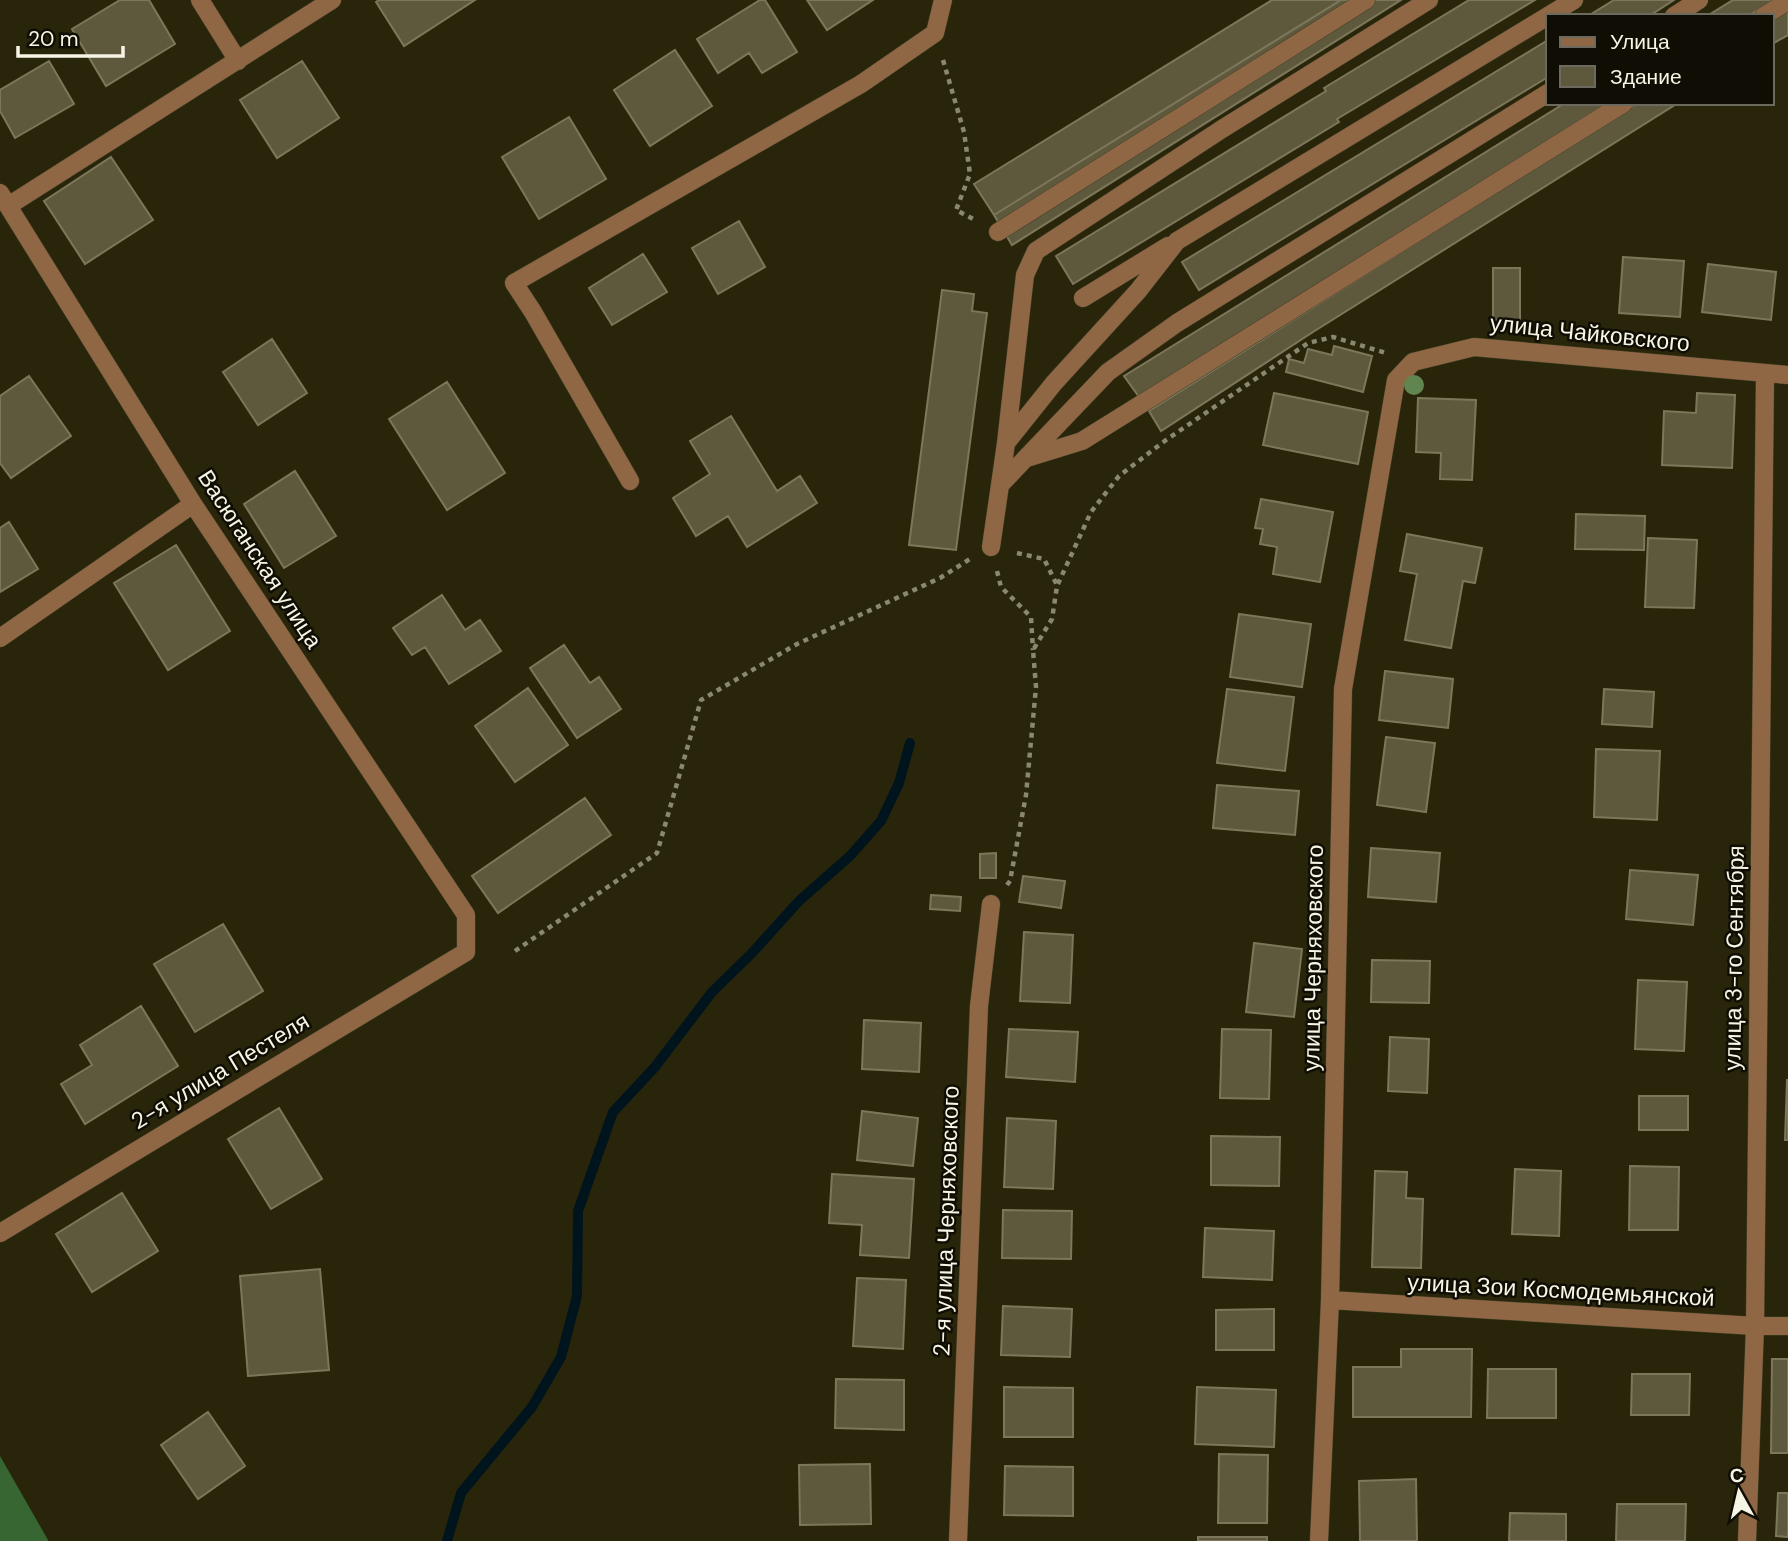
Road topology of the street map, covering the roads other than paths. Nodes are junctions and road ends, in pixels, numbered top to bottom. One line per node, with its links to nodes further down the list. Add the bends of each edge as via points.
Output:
1 (200, 0): 13 (street)
2 (332, 0): 13 (street)
3 (943, 0): 25 (street, via 934,33 861,83 514,283)
4 (1366, 0): 17 (street)
5 (1429, 0): 23 (street, via 1222,128 1036,251 1025,275)
6 (1574, 0): 9 (street)
7 (1699, 0): 10 (street)
8 (1788, 1): 11 (street)
9 (1551, 14)
10 (1677, 14)
11 (1767, 14)
12 (1546, 17): 18 (street)
13 (238, 61): 16 (street)
14 (1546, 94): 24 (street, via 1177,323 1108,372)
15 (1621, 105): 24 (street, via 1082,441)
16 (4, 200): 27 (street, Васюганская улица)
17 (998, 232)
18 (1177, 241): 19 (street); 23 (street)
19 (1083, 298)
20 (1765, 375): 21 (street, улица Чайковского); 22 (street, улица Чайковского, via 1474,346 1413,362); 34 (street, улица 3-го Сентября)
21 (1788, 375)
22 (1396, 380): 33 (street, улица Черняховского, via 1343,690)
23 (1006, 443): 26 (street)
24 (1024, 459): 26 (street)
25 (630, 481)
26 (1000, 485): 28 (street)
27 (193, 504): 29 (street); 31 (street, Васюганская улица, via 466,915)
28 (990, 547)
29 (0, 638)
30 (991, 904): 36 (street, 2-я улица Черняховского, via 979,1006)
31 (466, 952): 32 (street, 2-я улица Пестеля)
32 (0, 1233)
33 (1330, 1300): 34 (street, улица Зои Космодемьянской); 37 (street, улица Черняховского)
34 (1755, 1326): 35 (street, улица Зои Космодемьянской); 38 (street, улица 3-го Сентября)
35 (1788, 1326)
36 (958, 1541)
37 (1319, 1541)
38 (1748, 1541)

